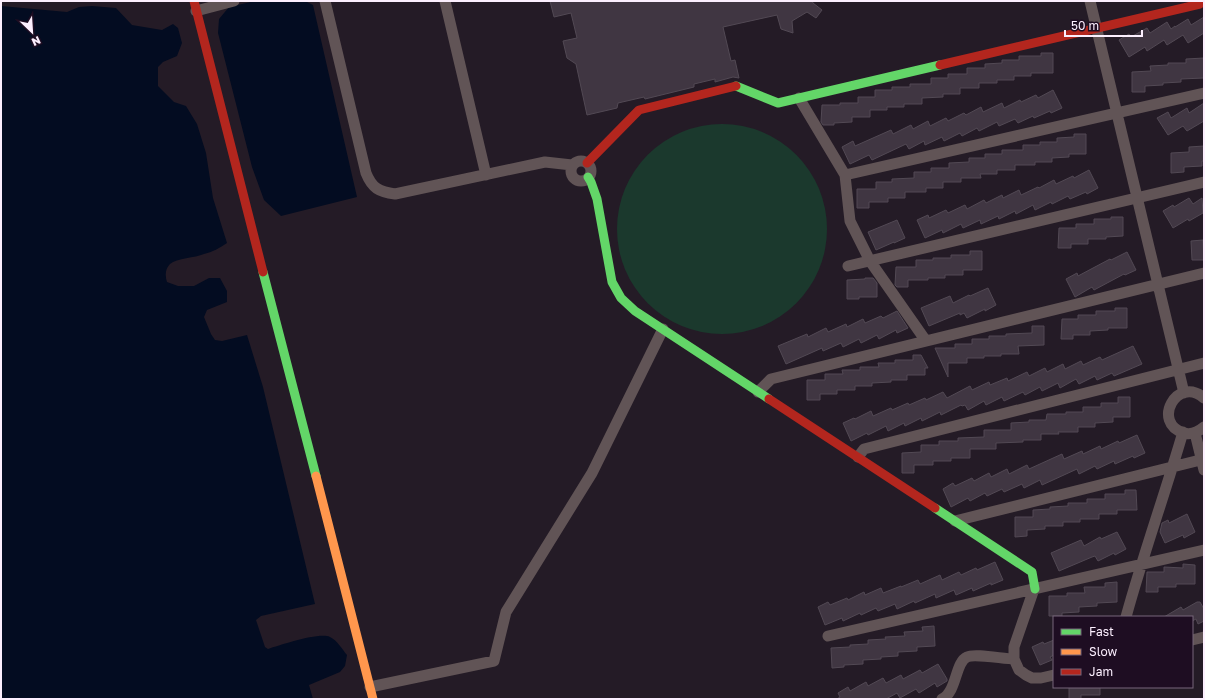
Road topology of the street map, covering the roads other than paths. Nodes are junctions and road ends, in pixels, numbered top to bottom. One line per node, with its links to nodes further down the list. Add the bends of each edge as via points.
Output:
1 (234, 1): 5 (street)
2 (325, 1): 13 (street, via 366,173 376,188 395,194)
3 (445, 1): 13 (street)
4 (1090, 1): 7 (street)
5 (195, 4): 44 (street)
6 (1200, 4): 7 (street)
7 (1097, 28): 9 (street); 10 (street)
8 (1204, 93): 10 (street)
9 (799, 98): 11 (street, via 778,102 735,86 639,110); 14 (street)
10 (1117, 113): 14 (street); 17 (street)
11 (588, 163): 12 (street, via 581,160); 15 (street, via 591,168)
12 (572, 165): 13 (street, via 545,162); 15 (street, via 571,172 574,178 583,180)
13 (486, 175)
14 (845, 175): 18 (street, via 850,221)
15 (588, 177): 22 (street, via 597,199 612,282 621,298 635,311)
16 (1204, 182): 17 (street)
17 (1137, 198): 18 (street); 21 (street)
18 (870, 261): 19 (street); 23 (street)
19 (848, 266)
20 (1204, 273): 21 (street)
21 (1158, 284): 23 (street); 25 (street)
22 (663, 329): 26 (street); 44 (street, via 592,473 506,612 494,661)
23 (926, 341): 26 (street, via 771,379)
24 (1204, 363): 25 (street)
25 (1178, 369): 27 (street); 31 (street, via 864,449)
26 (758, 392): 31 (street)
27 (1184, 393): 28 (street, via 1197,393); 30 (street, via 1172,401 1168,414 1174,427)
28 (1204, 398)
29 (1199, 430): 30 (street); 32 (street)
30 (1183, 432): 33 (street)
31 (858, 458): 34 (street)
32 (1203, 463): 33 (street)
33 (1173, 467): 34 (street); 36 (street)
34 (955, 521): 37 (street, via 1032,572)
35 (1204, 550): 36 (street)
36 (1141, 564): 37 (street); 38 (street)
37 (1035, 589): 39 (street); 42 (street, via 1014,647)
38 (1126, 616)
39 (828, 636)
40 (1204, 637): 41 (street)
41 (1193, 640)
42 (1014, 659): 43 (street, via 1019,670 1026,676 1042,678); 46 (street, via 966,657 950,692)
43 (1053, 675)
44 (370, 687): 45 (street)
45 (373, 699)
46 (942, 699)

